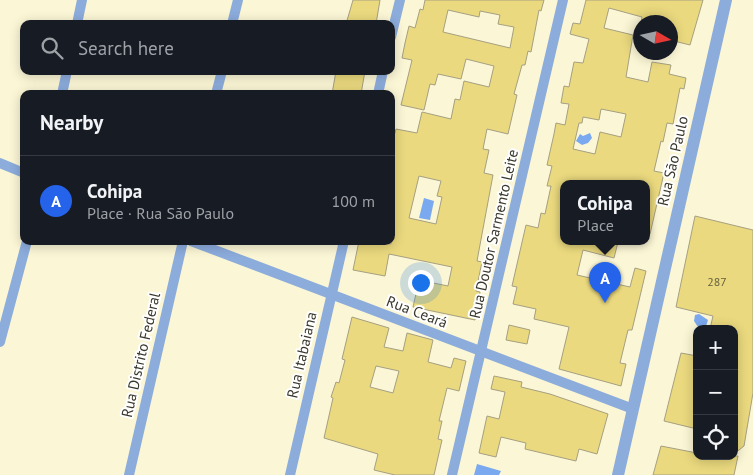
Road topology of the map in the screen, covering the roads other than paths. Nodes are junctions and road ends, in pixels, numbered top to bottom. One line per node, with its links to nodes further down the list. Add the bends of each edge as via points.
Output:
1 (82, 0): 6 (street)
2 (238, 0): 7 (street)
3 (400, 0): 8 (street)
4 (563, 0): 23 (street, Rua Doutor Sarmento Leite)
5 (726, 0): 24 (street, Rua São Paulo)
6 (78, 20)
7 (233, 20)
8 (395, 21)
9 (66, 75): 12 (street)
10 (221, 75): 13 (street)
11 (382, 75): 14 (street)
12 (63, 90)
13 (217, 90)
14 (379, 90)
15 (0, 164): 16 (street)
16 (20, 172)
17 (25, 245): 22 (street)
18 (182, 245): 25 (street, Rua Distrito Federal)
19 (201, 245): 21 (street, Rua Ceará)
20 (343, 245): 21 (street, Rua Itabaiana)
21 (332, 295): 23 (street, Rua Ceará); 26 (street, Rua Itabaiana)
22 (0, 342)
23 (482, 354): 24 (street, Rua Ceará); 27 (street, Rua Doutor Sarmento Leite)
24 (633, 409): 28 (street, Rua São Paulo)
25 (129, 475)
26 (290, 475)
27 (452, 475)
28 (618, 475)

